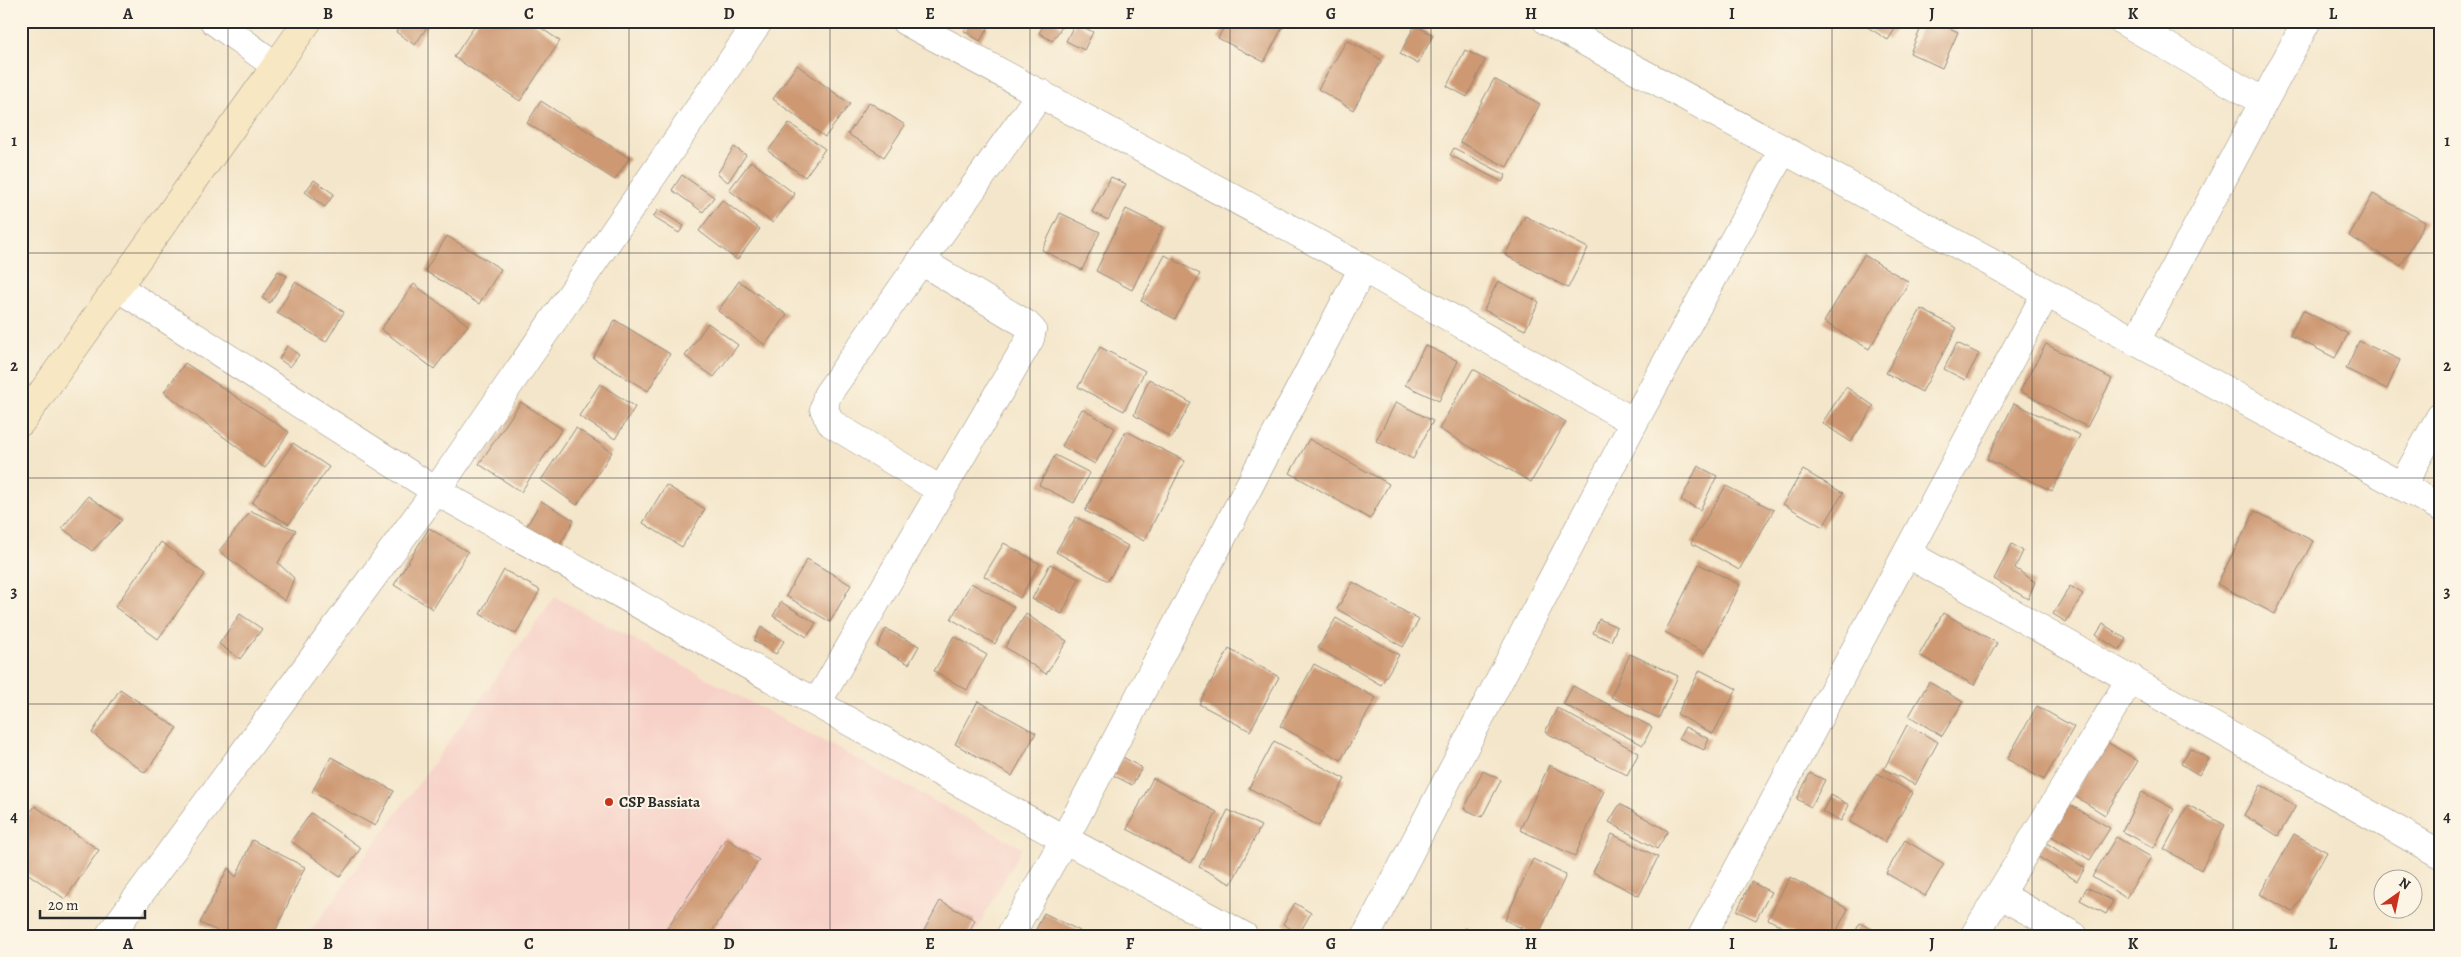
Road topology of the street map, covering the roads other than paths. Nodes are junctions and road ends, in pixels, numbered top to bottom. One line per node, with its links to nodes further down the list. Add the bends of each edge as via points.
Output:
1 (214, 21): 8 (street)
2 (308, 21): 8 (street)
3 (759, 21): 21 (street)
4 (905, 21): 9 (street)
5 (1548, 21): 11 (street)
6 (2123, 21): 10 (street)
7 (2306, 21): 10 (street)
8 (276, 66): 14 (street)
9 (1041, 92): 12 (street); 13 (street)
10 (2262, 101): 16 (street)
11 (1783, 150): 15 (street); 19 (street)
12 (921, 261): 22 (street, via 1032,330 1030,339); 22 (street, via 827,395 824,409 831,423)
13 (1363, 268): 19 (street); 27 (street)
14 (117, 287): 18 (street); 21 (street)
15 (2046, 293): 16 (street); 24 (street)
16 (2136, 341): 20 (street)
17 (2440, 417): 20 (street)
18 (21, 422)
19 (1634, 422): 33 (street)
20 (2402, 486): 23 (street)
21 (436, 491): 26 (street); 30 (street)
22 (942, 491): 26 (street)
23 (2440, 507)
24 (1908, 554): 25 (street); 34 (street)
25 (2131, 678): 28 (street); 29 (street)
26 (817, 703): 27 (street)
27 (1064, 840): 31 (street); 32 (street)
28 (2440, 854)
29 (2000, 894): 35 (street); 36 (street)
30 (109, 936)
31 (1010, 936)
32 (1244, 936)
33 (1366, 936)
34 (1702, 936)
35 (1974, 936)
36 (2074, 936)

